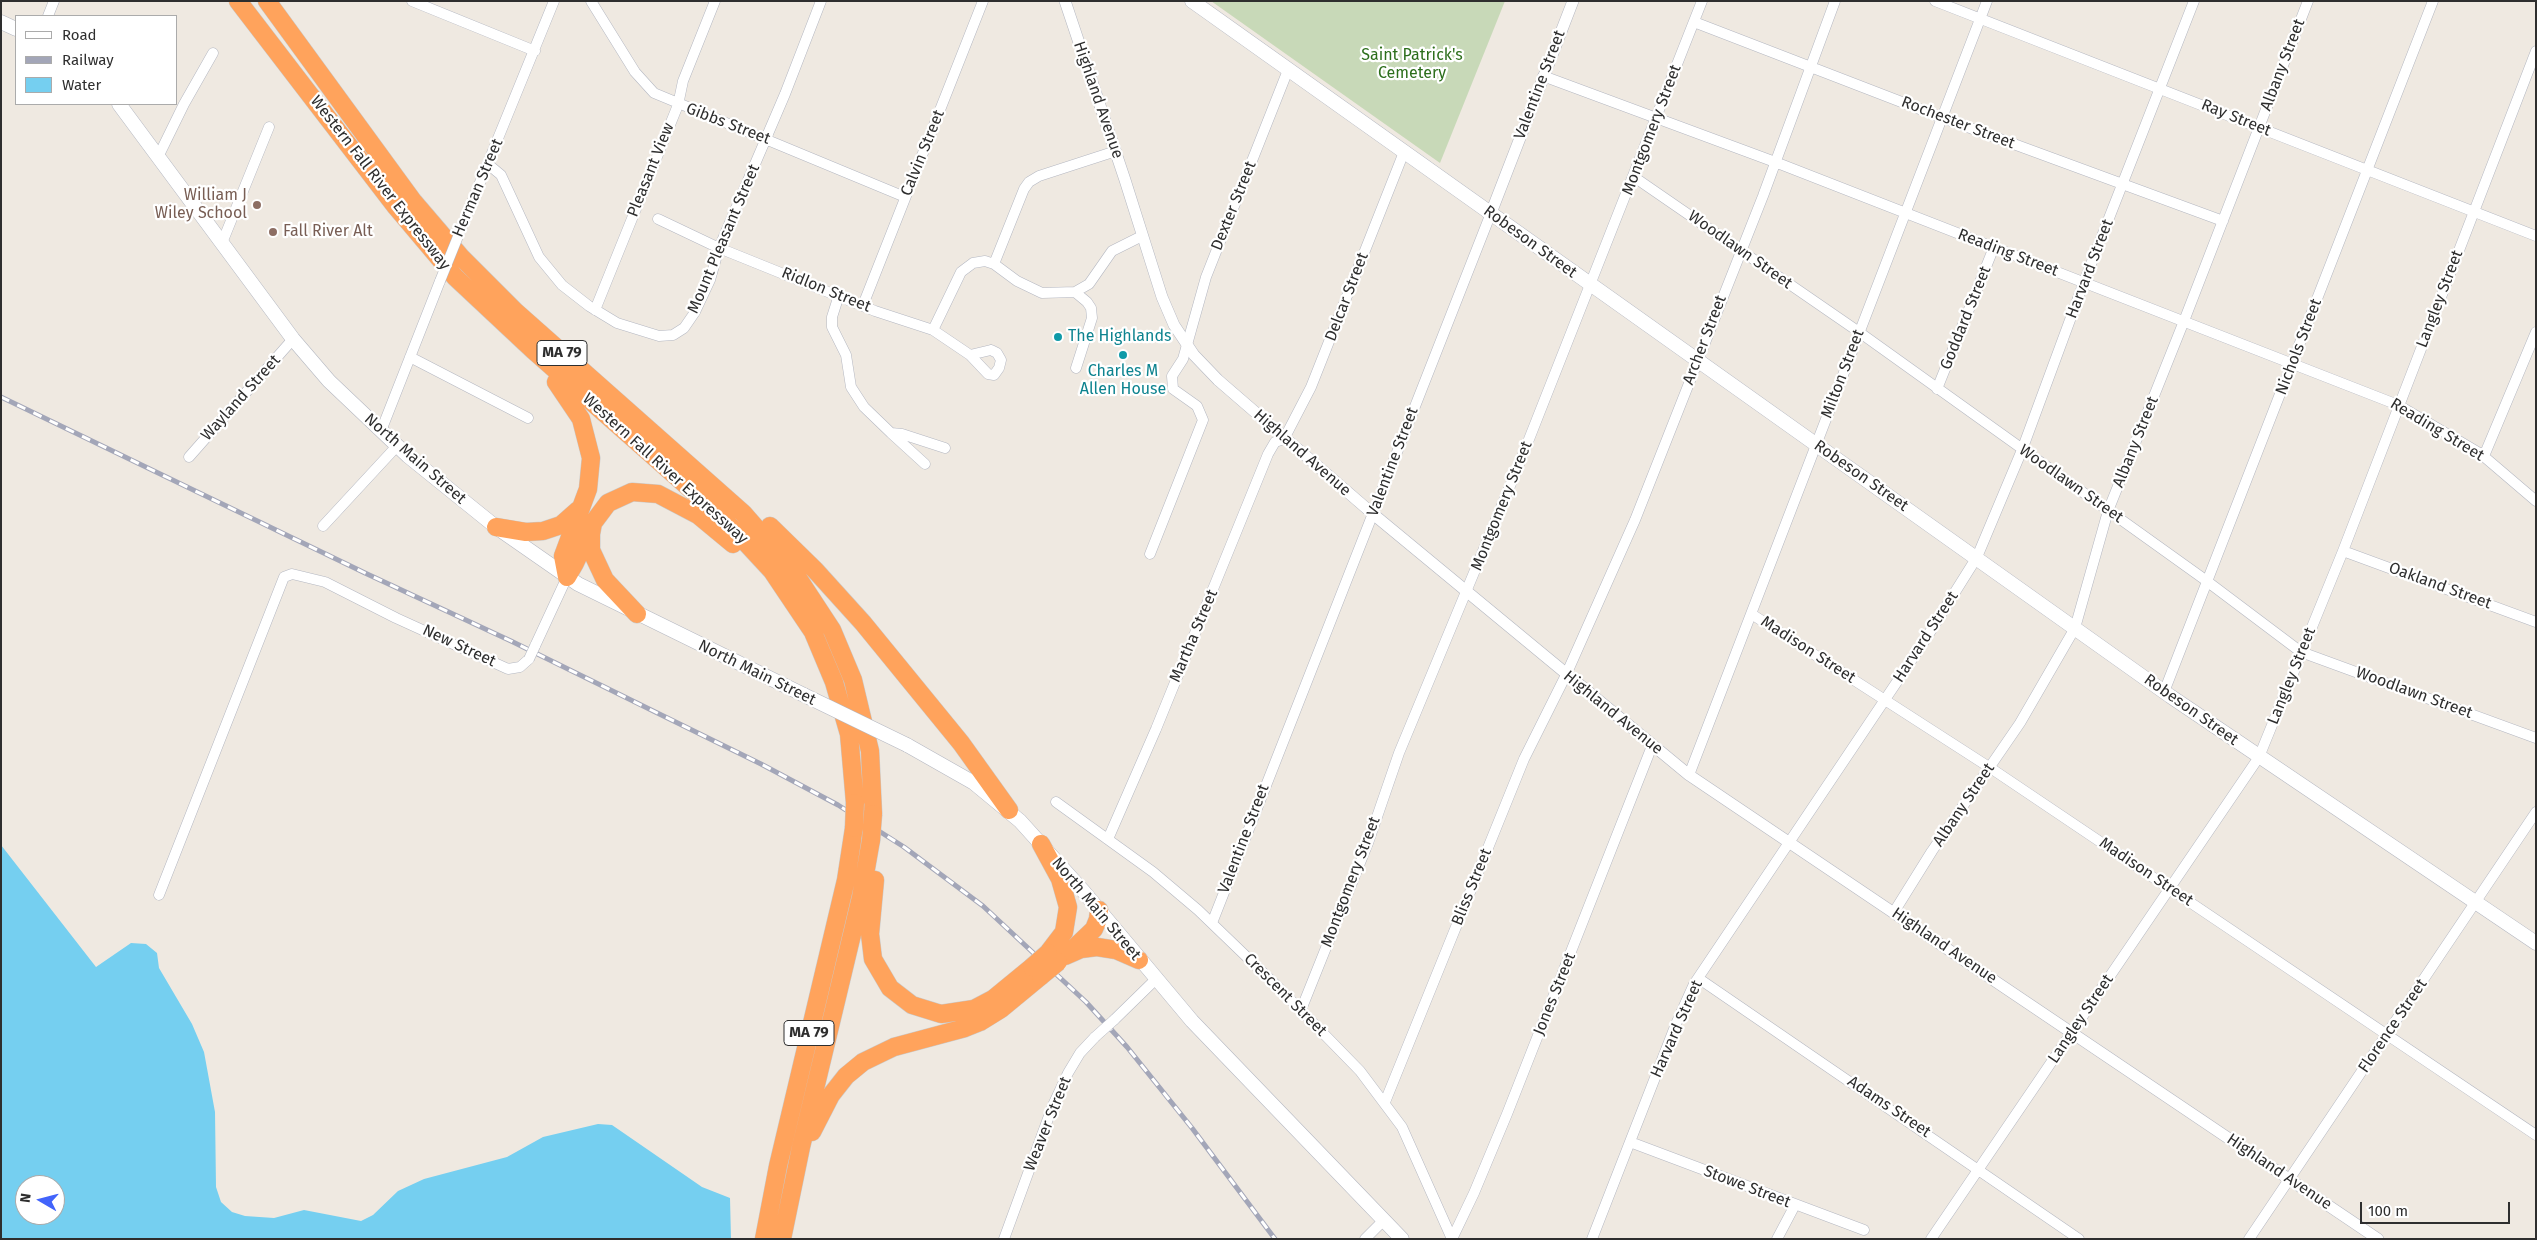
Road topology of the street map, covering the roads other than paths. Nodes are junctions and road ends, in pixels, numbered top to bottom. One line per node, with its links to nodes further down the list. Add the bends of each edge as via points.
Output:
1 (54, 1): 20 (street)
2 (238, 1): 67 (highway, Western Fall River Expressway / MA 79, via 418,235)
3 (267, 1): 91 (highway, Western Fall River Expressway / MA 79, via 413,201 448,243 515,311)
4 (412, 1): 25 (street)
5 (554, 1): 25 (street, Herman Street)
6 (591, 1): 33 (street, Gibbs Street, via 645,85)
7 (715, 1): 33 (street, Pleasant View, via 683,81)
8 (821, 1): 38 (street, Mount Pleasant Street)
9 (983, 1): 47 (street, Calvin Street)
10 (1065, 1): 39 (street, Highland Avenue)
11 (1192, 1): 29 (main road, Robeson Street)
12 (1572, 1): 30 (street, Valentine Street)
13 (1702, 1): 23 (street, Montgomery Street)
14 (1836, 1): 28 (street, Archer Street)
15 (1935, 1): 21 (street, Ray Street)
16 (1988, 1): 21 (street, Milton Street)
17 (2194, 1): 31 (street, Harvard Street)
18 (2308, 1): 37 (street, Albany Street)
19 (2433, 1): 44 (street, Nichols Street)
20 (48, 15)
21 (1980, 20): 31 (street, Ray Street); 35 (street, Milton Street)
22 (1, 22): 24 (main road)
23 (1694, 22): 28 (street, Rochester Street); 34 (street, Montgomery Street)
24 (15, 29)
25 (535, 51): 43 (street, Herman Street)
26 (2536, 51): 48 (street, Langley Street)
27 (213, 53): 41 (street)
28 (1811, 66): 35 (street, Rochester Street); 42 (street, Archer Street)
29 (1288, 70): 40 (main road, Robeson Street); 72 (street, Dexter Street, via 1206,277)
30 (1543, 76): 34 (street, Reading Street); 49 (street, Valentine Street)
31 (2160, 88): 37 (street, Ray Street); 46 (street, Harvard Street)
32 (120, 105): 41 (main road, North Main Street)
33 (678, 105): 38 (street, Gibbs Street); 65 (street, Pleasant View)
34 (1656, 117): 42 (street, Reading Street); 45 (street, Montgomery Street)
35 (1943, 118): 46 (street, Rochester Street); 50 (street, Milton Street)
36 (270, 126): 55 (street)
37 (2259, 128): 44 (street, Ray Street); 52 (street, Albany Street)
38 (766, 139): 47 (street, Gibbs Street); 57 (street, Mount Pleasant Street)
39 (1116, 152): 53 (street, Highland Avenue); 59 (street, via 1029,182)
40 (1404, 152): 49 (main road, Robeson Street); 83 (street, Delcar Street, via 1312,387)
41 (159, 155): 55 (main road, North Main Street)
42 (1775, 162): 50 (street, Reading Street); 58 (street, Archer Street)
43 (489, 165): 65 (street, via 501,175 539,257 562,285); 74 (street, Herman Street, bridge, via 480,180)
44 (2366, 170): 48 (street, Ray Street); 76 (street, Nichols Street)
45 (1634, 176): 58 (street, Woodlawn Street); 61 (street, Montgomery Street)
46 (2123, 185): 52 (street, Rochester Street); 60 (street, Harvard Street)
47 (906, 197): 64 (street, Calvin Street)
48 (2474, 212): 54 (street, Ray Street); 79 (street, Langley Street)
49 (1491, 213): 61 (main road, Robeson Street); 95 (street, Valentine Street)
50 (1906, 213): 56 (street, Reading Street); 69 (street, Milton Street)
51 (658, 219): 57 (street, Ridlon Street)
52 (2223, 221): 66 (street, Albany Street)
53 (1142, 236): 62 (street, via 1112,251 1089,284); 72 (street, Highland Avenue, via 1162,298)
54 (2536, 236)
55 (222, 243): 71 (main road, North Main Street)
56 (1994, 247): 60 (street, Reading Street); 78 (street, Goddard Street)
57 (719, 248): 63 (street, Ridlon Street); 65 (street, Mount Pleasant Street, via 710,280 695,312 684,328 676,333 659,336 641,332)
58 (1740, 250): 69 (street, Woodlawn Street); 75 (street, Archer Street)
59 (994, 264): 62 (street, via 1018,281 1042,292); 68 (street, via 985,261 973,263 961,272)
60 (2084, 282): 66 (street, Reading Street); 87 (street, Harvard Street)
61 (1590, 285): 75 (main road, Robeson Street); 104 (street, Montgomery Street)
62 (1074, 292): 77 (street, via 1087,302 1092,318)
63 (839, 295): 64 (street, Ridlon Street); 82 (street, via 832,327 846,355 851,387 864,407)
64 (863, 305): 68 (street, Ridlon Street)
65 (595, 310)
66 (2184, 321): 76 (street, Reading Street); 94 (street, Albany Street)
67 (506, 327): 92 (highway, via 562,388 581,420 591,458); 107 (highway, Western Fall River Expressway / MA 79, via 736,530 772,571)
68 (933, 330): 73 (street, Ridlon Street)
69 (1859, 332): 78 (street, Woodlawn Street); 84 (street, Milton Street)
70 (2536, 332): 88 (street)
71 (293, 339): 81 (main road, North Main Street, via 329,381); 89 (street, Wayland Street)
72 (1187, 344): 83 (street, Highland Avenue, via 1218,380); 100 (street, Dexter Street, via 1183,359 1172,376 1173,388 1197,406 1203,420)
73 (970, 355)
74 (410, 357): 80 (street); 81 (street, Herman Street)
75 (1697, 361): 84 (main road, Robeson Street); 111 (street, Archer Street, via 1635,520)
76 (2293, 362): 79 (street, Reading Street); 103 (street, Nichols Street)
77 (1076, 368)
78 (1937, 389): 87 (street, Woodlawn Street)
79 (2398, 404): 88 (street, Reading Street); 99 (street, Langley Street)
80 (528, 418)
81 (381, 431): 85 (main road, North Main Street)
82 (891, 433): 86 (street); 90 (street)
83 (1284, 439): 95 (street, Highland Avenue); 122 (street, Martha Street, via 1274,442 1268,454)
84 (1816, 444): 101 (main road, Robeson Street); 106 (street, Milton Street)
85 (398, 446): 97 (street); 98 (main road, North Main Street, via 440,484)
86 (945, 448)
87 (2022, 450): 94 (street, Woodlawn Street); 101 (street, Harvard Street)
88 (2484, 456): 93 (street, Reading Street)
89 (189, 457)
90 (926, 464)
91 (693, 469): 120 (highway, via 762,519 839,596 961,743); 123 (highway, Western Fall River Expressway / MA 79, via 757,526 813,598 839,644 853,680 879,794)
92 (585, 498): 98 (highway, via 567,521 550,530 526,532); 102 (highway, via 563,556)
93 (2536, 501)
94 (2108, 510): 103 (street, Woodlawn Street); 109 (street, Albany Street)
95 (1373, 514): 104 (street, Highland Avenue); 131 (street, Valentine Street)
96 (593, 523): 102 (highway, via 576,563); 105 (highway, via 590,545 598,567 616,594); 107 (highway, via 608,503 625,493 652,492 673,500 728,539)
97 (324, 526)
98 (496, 527): 102 (main road, North Main Street)
99 (2343, 551): 108 (street, Oakland Street); 110 (street, Langley Street)
100 (1150, 554)
101 (1977, 557): 109 (main road, Robeson Street); 113 (street, Harvard Street)
102 (566, 577): 105 (main road, North Main Street); 127 (street, New Street, bridge, via 529,659 514,669 503,667 334,587 306,576 292,574 284,577)
103 (2206, 580): 110 (street, Woodlawn Street); 112 (street, Nichols Street)
104 (1467, 592): 111 (street, Highland Avenue); 138 (street, Montgomery Street, via 1399,752 1368,843)
105 (637, 614): 120 (main road, North Main Street, bridge, via 907,745 961,775)
106 (1753, 615): 113 (street, Madison Street); 118 (street, Milton Street)
107 (804, 617): 150 (highway, Western Fall River Expressway / MA 79, bridge, via 828,664 840,700 852,754 854,828 846,880 778,1166)
108 (2536, 622)
109 (2075, 628): 112 (main road, Robeson Street); 117 (street, Albany Street, via 2020,723)
110 (2301, 652): 114 (street, Woodlawn Street); 116 (street, Langley Street)
111 (1566, 675): 115 (street, Highland Avenue); 141 (street, Bliss Street, via 1524,759)
112 (2164, 692): 116 (main road, Robeson Street)
113 (1885, 699): 117 (street, Madison Street); 124 (street, Harvard Street)
114 (2536, 738)
115 (1652, 746): 118 (street, Highland Avenue); 155 (street, Jones Street, via 1507,1114)
116 (2259, 757): 126 (street, Langley Street); 128 (main road, Robeson Street)
117 (1989, 767): 126 (street, Madison Street); 130 (street, Albany Street)
118 (1689, 775): 124 (street, Highland Avenue)
119 (1056, 802): 122 (street, Crescent Street)
120 (1009, 810): 125 (main road, North Main Street)
121 (2536, 812): 128 (street, Florence Street)
122 (1108, 839): 131 (street, Crescent Street, via 1153,872)
123 (875, 842): 135 (highway, via 870,947 878,970 898,996 918,1008 936,1013 967,1011); 146 (highway, MA 79)
124 (1789, 843): 130 (street, Highland Avenue); 136 (street, Harvard Street)
125 (1041, 844): 129 (main road, North Main Street); 133 (highway, via 1060,879 1068,907)
126 (2169, 888): 139 (street, Langley Street); 140 (street, Madison Street)
127 (159, 895)
128 (2476, 902): 132 (main road, Robeson Street); 140 (street, Florence Street)
129 (1099, 910): 133 (highway, via 1094,930); 134 (main road, North Main Street)
130 (1894, 912): 139 (street, Highland Avenue)
131 (1212, 923): 138 (street, Crescent Street)
132 (2536, 943)
133 (1057, 957): 134 (highway, via 1097,946); 135 (highway, bridge)
134 (1139, 960): 137 (main road, North Main Street)
135 (1036, 972): 146 (highway, via 1001,1009 980,1022 884,1051 854,1069 838,1085 820,1114)
136 (1698, 978): 143 (street, Harvard Street, via 1676,1024); 144 (street, Adams Street)
137 (1155, 980): 148 (main road, North Main Street); 152 (street, Weaver Street, bridge, via 1080,1053 1068,1073)
138 (1301, 1010): 141 (street, Crescent Street)
139 (2072, 1033): 144 (street, Langley Street); 145 (street, Highland Avenue)
140 (2387, 1035): 142 (street, Madison Street); 145 (street, Florence Street)
141 (1385, 1102): 155 (street, Crescent Street, via 1402,1127)
142 (2536, 1135)
143 (1630, 1142): 147 (street, Stowe Street); 156 (street, Harvard Street)
144 (1979, 1169): 158 (street, Langley Street); 159 (street, Adams Street)
145 (2289, 1179): 160 (street, Florence Street); 161 (street, Highland Avenue)
146 (788, 1200): 151 (highway, MA 79)
147 (1795, 1205): 149 (street, Stowe Street); 157 (street)
148 (1384, 1220): 153 (street); 154 (main road, North Main Street)
149 (1864, 1230)
150 (764, 1239)
151 (782, 1239)
152 (1004, 1239)
153 (1365, 1239)
154 (1402, 1239)
155 (1452, 1239)
156 (1592, 1239)
157 (1777, 1239)
158 (1931, 1239)
159 (2079, 1239)
160 (2249, 1239)
161 (2378, 1239)

